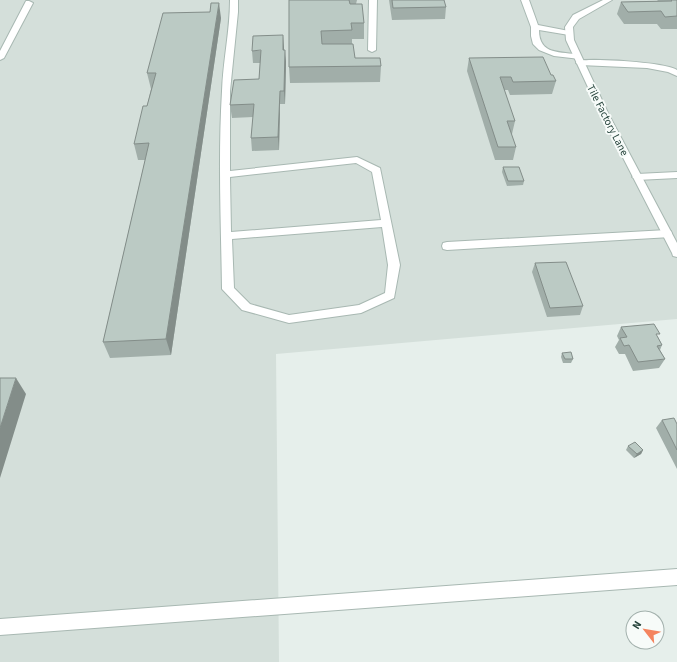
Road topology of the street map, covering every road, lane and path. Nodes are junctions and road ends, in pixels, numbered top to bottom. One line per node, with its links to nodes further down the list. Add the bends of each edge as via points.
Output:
1 (234, 0): 12 (street, via 226,89)
2 (373, 0): 8 (street)
3 (525, 0): 6 (street)
4 (608, 0): 7 (street, via 576,17 569,27)
5 (31, 1): 9 (street)
6 (535, 27): 7 (street); 10 (street, via 537,45 542,50)
7 (569, 33): 10 (street, Tile Factory Lane)
8 (372, 50)
9 (0, 58)
10 (578, 60): 11 (street, via 657,66); 14 (street, Tile Factory Lane)
11 (677, 74)
12 (225, 175): 15 (street, via 357,160 377,170); 16 (street)
13 (677, 175): 14 (street)
14 (637, 177): 17 (street, Tile Factory Lane)
15 (387, 224): 16 (street); 16 (street, via 394,265 390,295 361,309 289,319 246,307 228,289)
16 (226, 236)
17 (672, 240): 18 (street); 19 (street, Tile Factory Lane)
18 (447, 246)
19 (677, 253)
20 (677, 577): 21 (street)
21 (0, 627)

